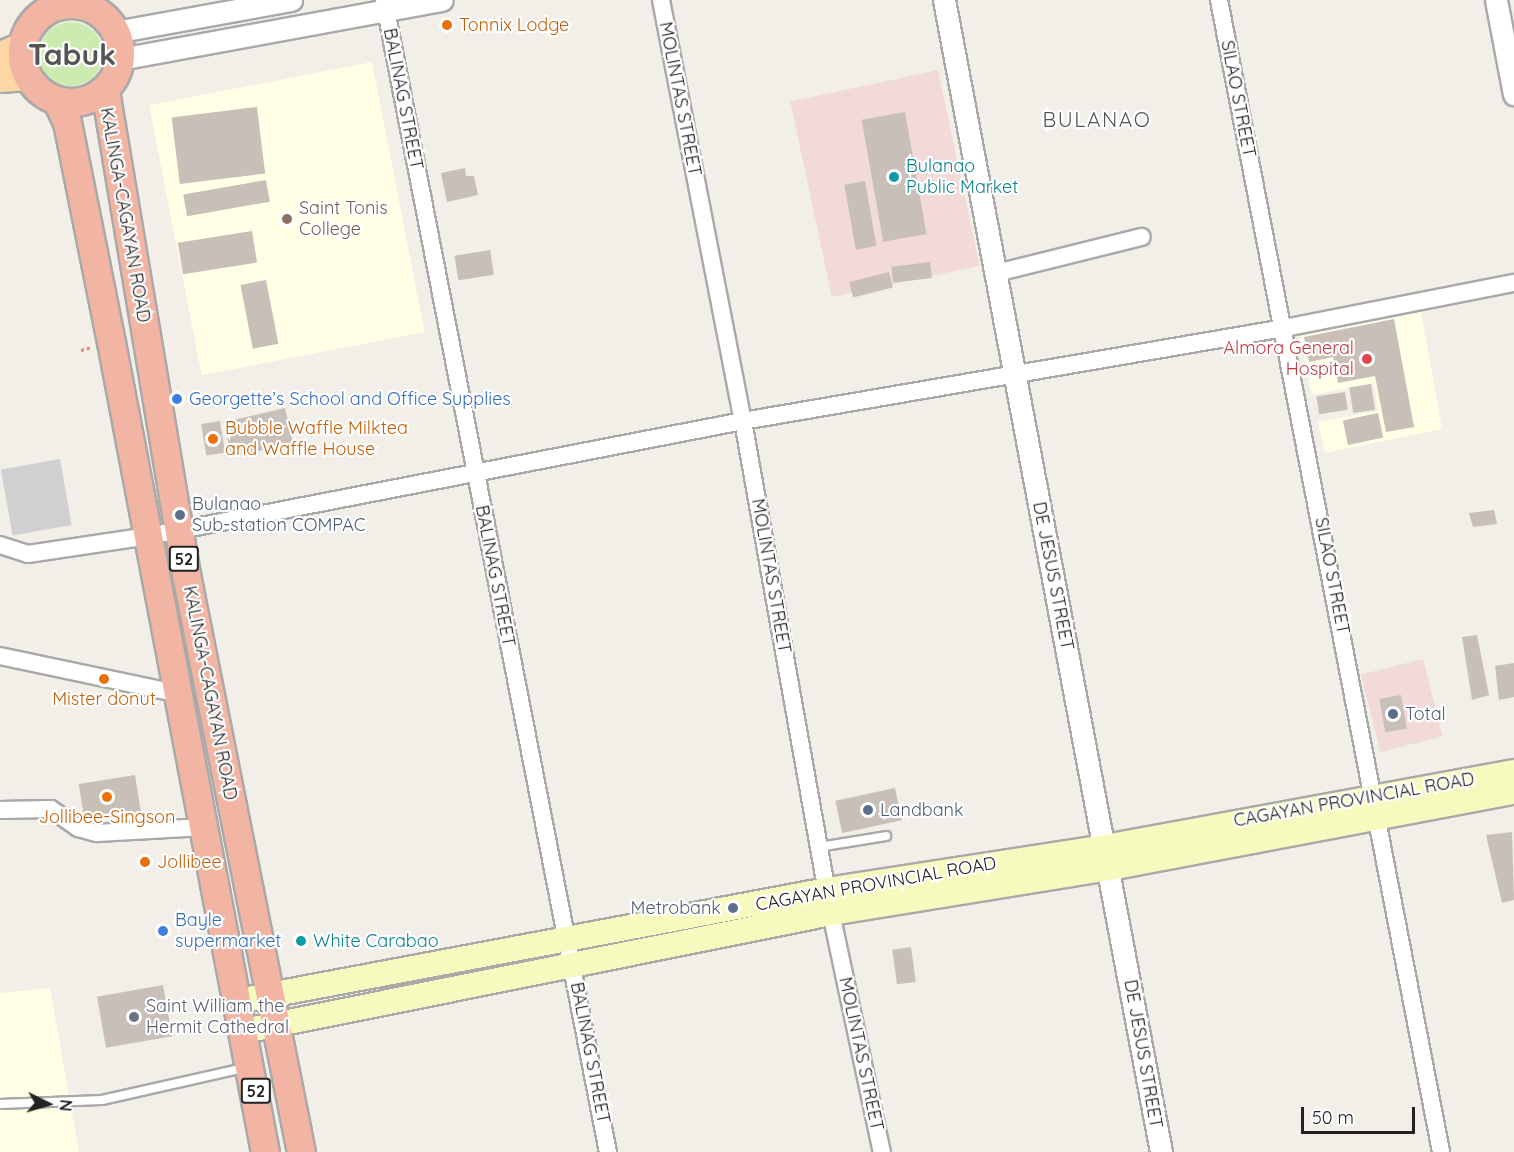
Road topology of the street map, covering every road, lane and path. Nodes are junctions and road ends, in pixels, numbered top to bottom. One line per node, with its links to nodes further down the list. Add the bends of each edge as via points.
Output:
1 (291, 0): 10 (street)
2 (442, 0): 8 (street)
3 (661, 0): 22 (street, MOLINTAS STREET)
4 (944, 0): 18 (street, DE JESUS STREET)
5 (1219, 0): 20 (street, SILAO STREET)
6 (1496, 0): 15 (street)
7 (77, 2): 9 (highway, 52); 10 (highway, 52, via 105,18)
8 (385, 5): 12 (street); 23 (street, BALINAG STREET)
9 (39, 7): 11 (highway, 52)
10 (115, 32): 12 (highway)
11 (11, 51): 13 (highway, 52)
12 (120, 59): 14 (highway)
13 (13, 78): 16 (highway, 52)
14 (105, 90): 16 (highway, via 82,101); 24 (highway, KALINGA-CAGAYAN ROAD / 52)
15 (1514, 94)
16 (57, 101): 25 (highway, KALINGA-CAGAYAN ROAD / 52, via 67,122)
17 (1142, 237): 18 (street)
18 (996, 273): 21 (street, DE JESUS STREET)
19 (1514, 283): 20 (street)
20 (1284, 328): 21 (street); 31 (street, SILAO STREET)
21 (1014, 375): 22 (street); 36 (street, DE JESUS STREET)
22 (743, 421): 23 (street); 35 (street, MOLINTAS STREET)
23 (475, 473): 24 (street); 38 (street, BALINAG STREET)
24 (179, 528): 25 (street); 40 (highway, KALINGA-CAGAYAN ROAD / 52)
25 (149, 536): 26 (street, via 28,554); 28 (highway, KALINGA-CAGAYAN ROAD / 52)
26 (0, 545)
27 (0, 656): 28 (street)
28 (180, 694): 33 (highway, KALINGA-CAGAYAN ROAD / 52)
29 (1514, 772): 31 (main road, CAGAYAN PROVINCIAL ROAD)
30 (1514, 792): 31 (main road, CAGAYAN PROVINCIAL ROAD)
31 (1377, 805): 36 (main road, CAGAYAN PROVINCIAL ROAD); 52 (street, SILAO STREET)
32 (0, 810): 33 (street, via 51,809 78,828 97,833)
33 (205, 827): 41 (highway, KALINGA-CAGAYAN ROAD / 52)
34 (886, 836): 35 (lane)
35 (819, 847): 37 (street, MOLINTAS STREET)
36 (1108, 857): 37 (main road, CAGAYAN PROVINCIAL ROAD); 51 (street, DE JESUS STREET)
37 (829, 901): 38 (main road, CAGAYAN PROVINCIAL ROAD); 50 (street, MOLINTAS STREET)
38 (571, 952): 39 (main road, CAGAYAN PROVINCIAL ROAD); 42 (main road, CAGAYAN PROVINCIAL ROAD); 49 (street, BALINAG STREET)
39 (392, 972): 40 (main road, CAGAYAN PROVINCIAL ROAD); 42 (main road)
40 (269, 994): 41 (main road, CAGAYAN PROVINCIAL ROAD); 43 (highway, KALINGA-CAGAYAN ROAD / 52)
41 (238, 1001): 44 (highway, KALINGA-CAGAYAN ROAD / 52)
42 (398, 1002): 43 (main road, CAGAYAN PROVINCIAL ROAD)
43 (277, 1025): 44 (main road, CAGAYAN PROVINCIAL ROAD); 48 (highway, KALINGA-CAGAYAN ROAD / 52)
44 (244, 1031): 45 (highway, KALINGA-CAGAYAN ROAD / 52)
45 (250, 1066): 46 (lane, via 102,1100); 47 (highway, KALINGA-CAGAYAN ROAD / 52)
46 (0, 1104)
47 (265, 1152)
48 (301, 1152)
49 (608, 1152)
50 (882, 1152)
51 (1161, 1152)
52 (1442, 1152)

